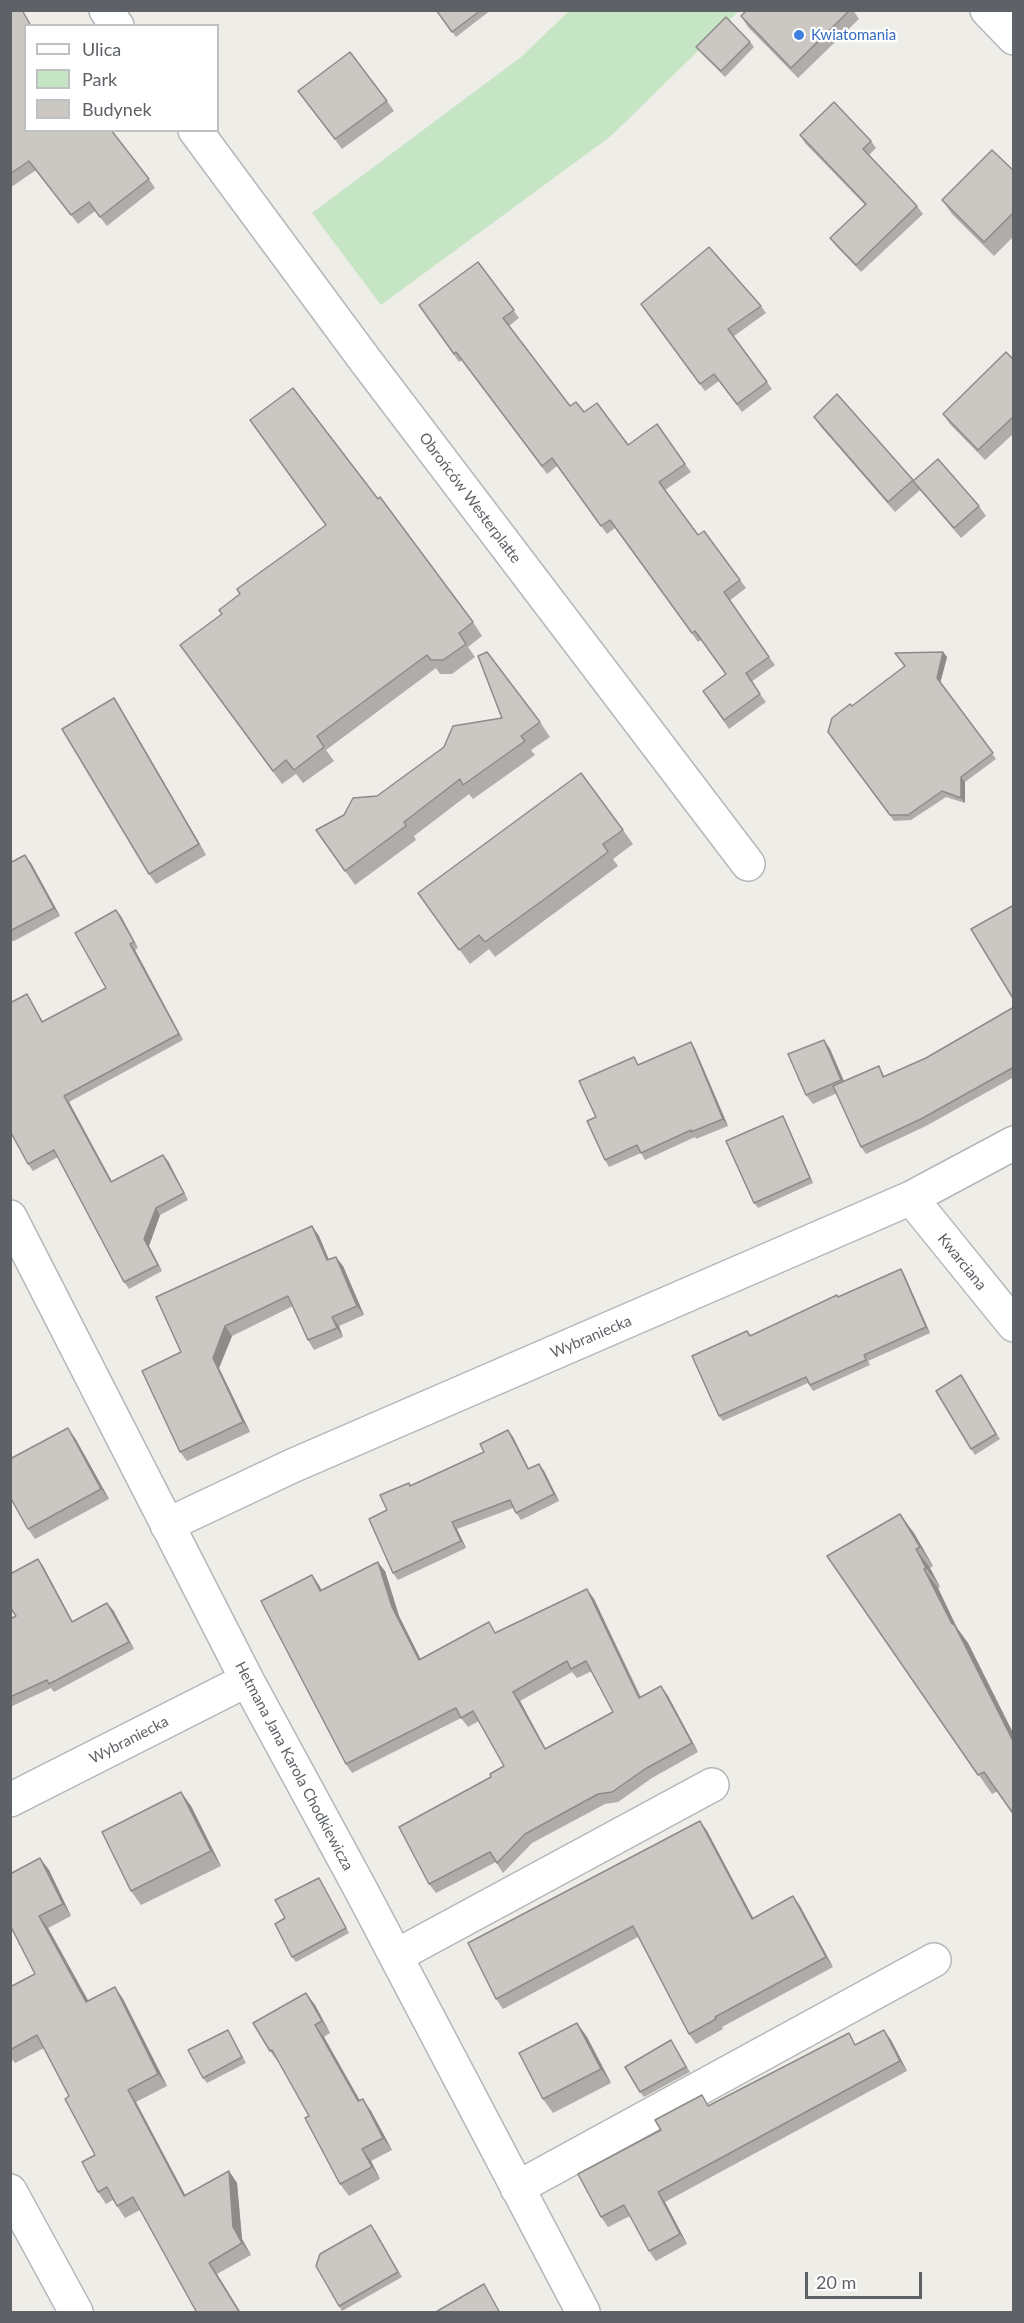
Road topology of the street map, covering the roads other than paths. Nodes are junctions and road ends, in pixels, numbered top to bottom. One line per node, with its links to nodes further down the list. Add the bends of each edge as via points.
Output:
1 (106, 10): 3 (street)
2 (987, 10): 4 (street)
3 (116, 24)
4 (1014, 38)
5 (196, 132): 6 (street, Obrońców Westerplatte)
6 (748, 864)
7 (1014, 1143): 8 (street, Wybraniecka)
8 (911, 1198): 10 (street, Kwarciana); 11 (street, Wybraniecka, via 292,1466)
9 (10, 1217): 11 (street, Hetmana Jana Karola Chodkiewicza)
10 (1014, 1325)
11 (166, 1525): 12 (street, Hetmana Jana Karola Chodkiewicza)
12 (247, 1680): 14 (street, Wybraniecka); 15 (street, Hetmana Jana Karola Chodkiewicza)
13 (712, 1785): 15 (street)
14 (10, 1800)
15 (396, 1956): 17 (street, Hetmana Jana Karola Chodkiewicza)
16 (934, 1960): 17 (street)
17 (517, 2188): 20 (street, Hetmana Jana Karola Chodkiewicza)
18 (10, 2191): 19 (street)
19 (76, 2313)
20 (583, 2313)

